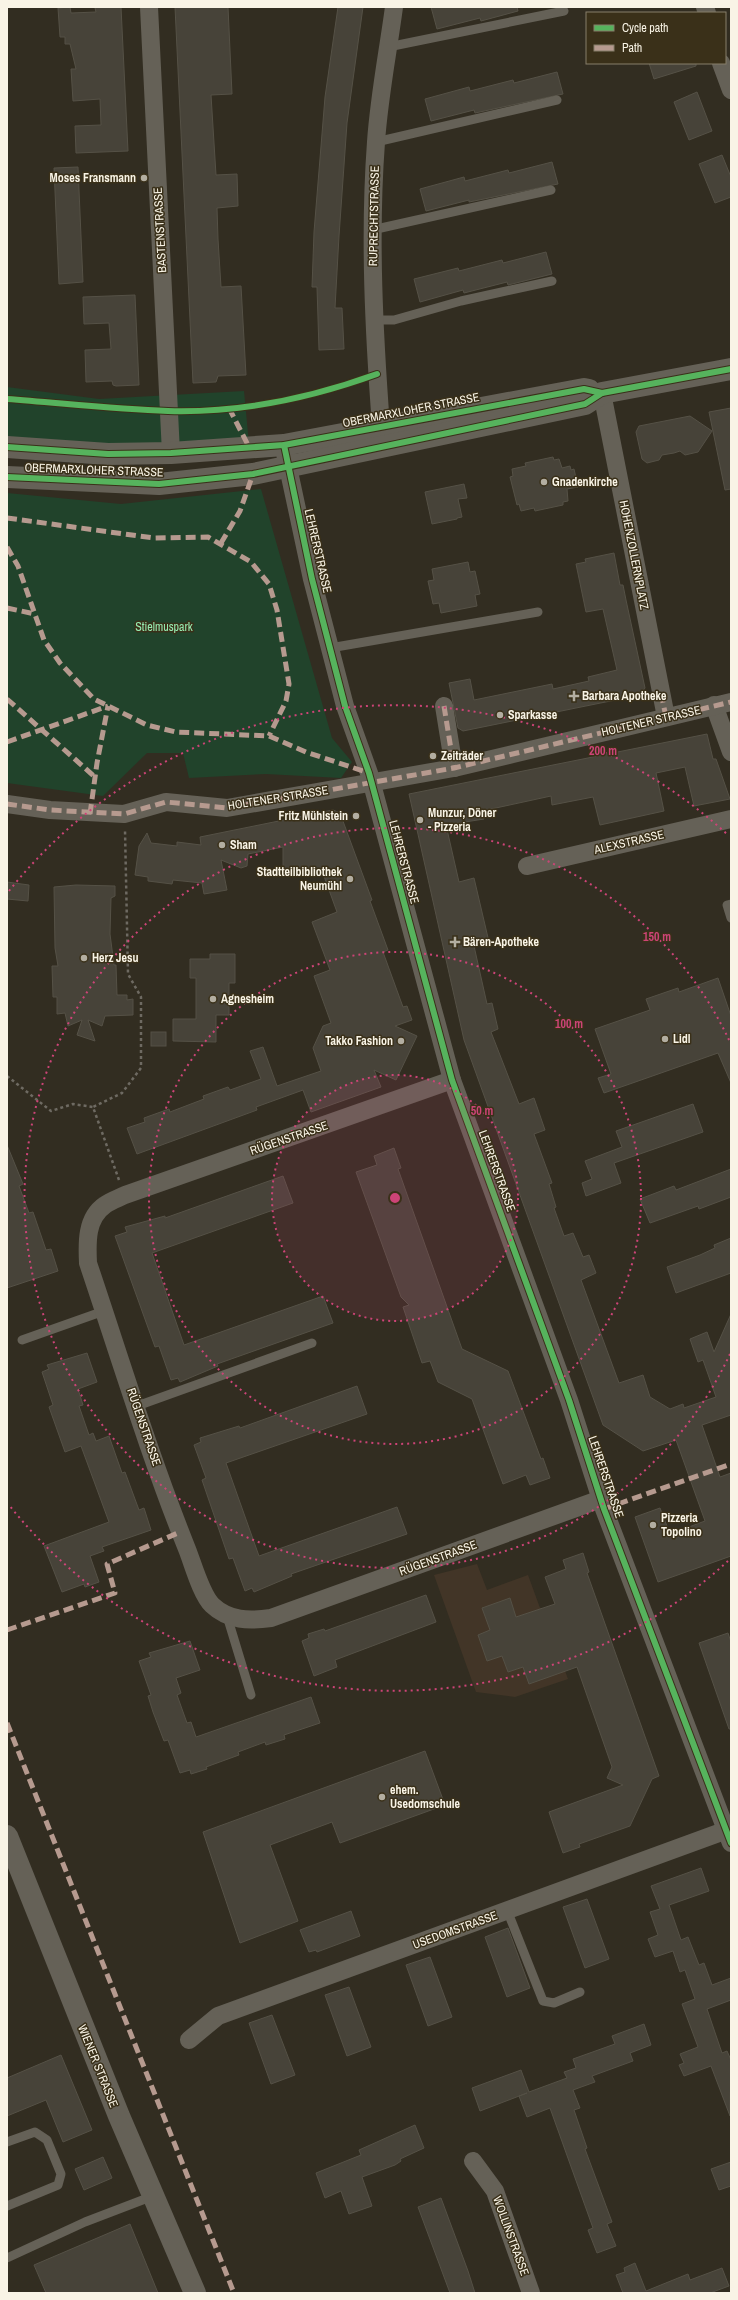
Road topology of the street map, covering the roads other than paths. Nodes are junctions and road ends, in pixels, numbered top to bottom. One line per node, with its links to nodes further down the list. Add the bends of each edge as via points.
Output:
1 (149, 7): 18 (street, BASTENSTRASSE)
2 (394, 7): 4 (street, RUPRECHTSTRASSE)
3 (564, 11): 4 (lane)
4 (388, 47): 8 (street, RUPRECHTSTRASSE)
5 (721, 64): 6 (street)
6 (731, 90)
7 (557, 100): 8 (lane)
8 (376, 142): 10 (street, RUPRECHTSTRASSE)
9 (551, 190): 10 (lane)
10 (372, 230): 12 (street, RUPRECHTSTRASSE)
11 (552, 281): 12 (lane, via 461,301 394,320)
12 (373, 320): 15 (street, RUPRECHTSTRASSE)
13 (731, 369): 14 (street, OBERMARXLOHER STRASSE)
14 (602, 393): 15 (street, OBERMARXLOHER STRASSE, via 584,389); 19 (street, OBERMARXLOHER STRASSE, via 585,404); 25 (street, HOHENZOLLERNPLATZ)
15 (381, 426): 16 (street, OBERMARXLOHER STRASSE)
16 (284, 445): 18 (street, OBERMARXLOHER STRASSE); 19 (street, LEHRERSTRASSE)
17 (7, 447): 18 (street, OBERMARXLOHER STRASSE, via 108,454)
18 (171, 453)
19 (288, 466): 20 (street, OBERMARXLOHER STRASSE, via 253,474 159,484); 22 (street, LEHRERSTRASSE)
20 (7, 477)
21 (538, 612): 22 (lane)
22 (330, 648): 28 (street, LEHRERSTRASSE, via 345,706)
23 (722, 704): 25 (street, HOLTENER STRASSE); 26 (street)
24 (444, 706): 27 (street)
25 (666, 717): 27 (street, HOLTENER STRASSE)
26 (731, 752)
27 (454, 768): 28 (street, HOLTENER STRASSE)
28 (371, 782): 29 (street, HOLTENER STRASSE, via 227,808 166,802 124,814 56,811); 34 (street, LEHRERSTRASSE)
29 (7, 804)
30 (731, 819): 31 (street, ALEXSTRASSE)
31 (527, 866)
32 (731, 904): 33 (lane, via 727,905)
33 (731, 918)
34 (452, 1080): 35 (street, RÜGENSTRASSE, via 125,1195 104,1205 92,1222 87,1242 88,1263); 39 (street, LEHRERSTRASSE, via 569,1400)
35 (104, 1311): 36 (lane); 38 (street, RÜGENSTRASSE)
36 (22, 1340)
37 (312, 1343): 38 (lane)
38 (137, 1406): 40 (street, RÜGENSTRASSE, via 180,1532 205,1594 211,1604)
39 (601, 1499): 40 (street, RÜGENSTRASSE, via 271,1618 244,1620); 43 (street, LEHRERSTRASSE)
40 (227, 1616): 41 (lane)
41 (250, 1695)
42 (7, 1836): 49 (street, WIENER STRASSE, via 49,1946)
43 (729, 1836): 44 (street, USEDOMSTRASSE)
44 (507, 1910): 45 (lane, via 543,2001 554,2003); 46 (street, USEDOMSTRASSE, via 218,2016)
45 (580, 1992)
46 (189, 2040)
47 (7, 2142): 50 (lane, via 35,2132 47,2140 61,2174 58,2185)
48 (473, 2161): 53 (street, WOLLINSTRASSE, via 495,2191)
49 (153, 2196): 51 (lane, via 85,2222); 52 (street, WIENER STRASSE)
50 (7, 2206)
51 (7, 2258)
52 (195, 2293)
53 (531, 2293)

